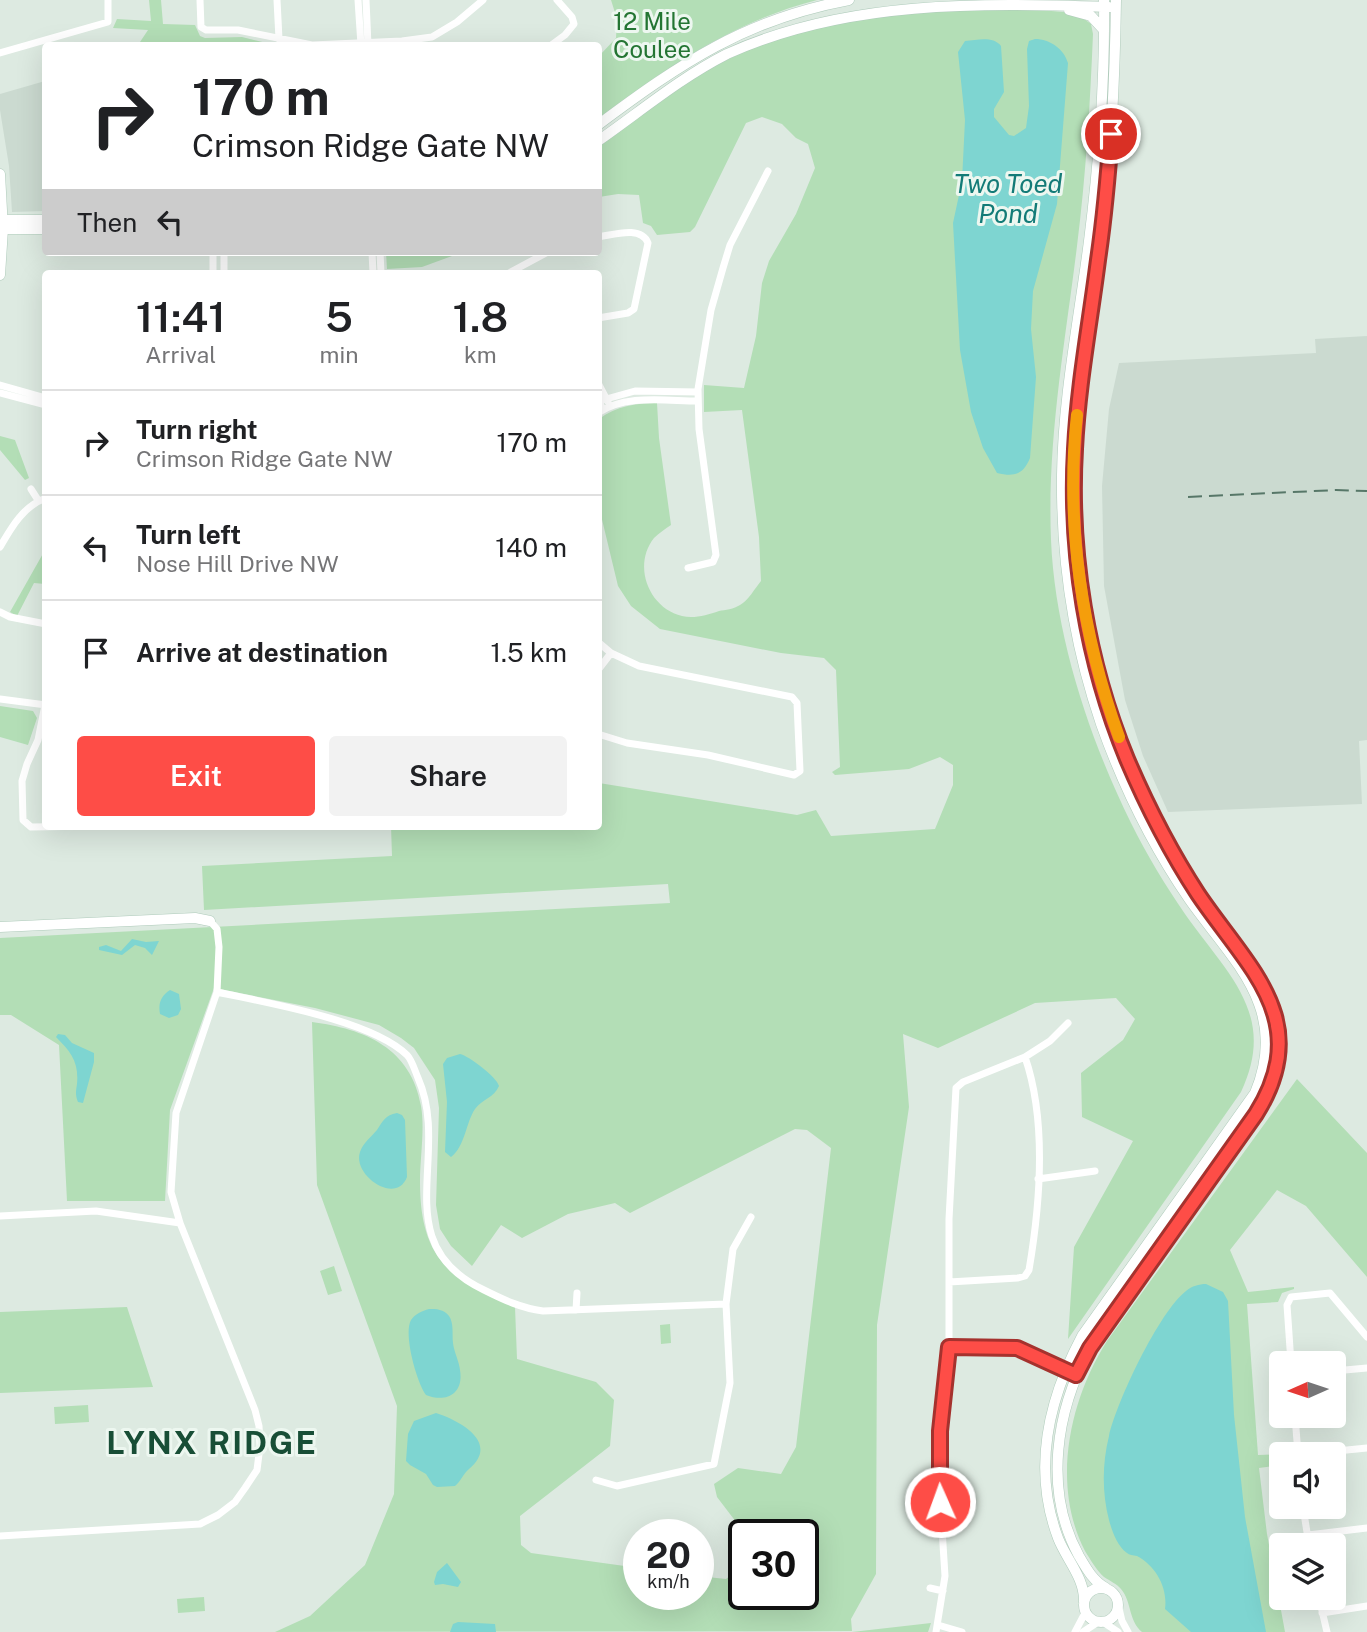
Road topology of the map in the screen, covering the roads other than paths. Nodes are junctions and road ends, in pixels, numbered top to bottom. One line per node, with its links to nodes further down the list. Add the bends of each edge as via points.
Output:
1 (108, 0): 21 (street, via 108,22)
2 (200, 0): 14 (street, via 201,27 206,30 238,30)
3 (277, 0): 14 (street)
4 (358, 0): 16 (street)
5 (366, 0): 17 (street)
6 (483, 0): 13 (street)
7 (557, 0): 20 (street, via 573,24)
8 (849, 0): 22 (street, via 789,14 721,42 678,66)
9 (1104, 3): 10 (street); 11 (street); 12 (street)
10 (1116, 4): 75 (street, via 1108,171 1074,452 1082,593 1102,687 1138,785 1198,893 1261,980 1275,1014 1278,1040 1276,1068 1264,1101 1090,1348)
11 (1050, 6): 12 (street, via 1091,16); 23 (street, via 901,6 845,12 803,23 755,40 699,69)
12 (1103, 30): 73 (street, via 1096,171 1063,443 1062,506 1071,603 1092,697 1123,780 1175,879 1255,993 1263,1014 1266,1049 1255,1093 1083,1336)
13 (432, 37): 18 (street); 19 (street)
14 (279, 39): 15 (street)
15 (296, 42)
16 (365, 42)
17 (365, 42)
18 (384, 42)
19 (434, 42)
20 (555, 42)
21 (0, 54)
22 (602, 122)
23 (602, 138)
24 (768, 171): 37 (street, via 730,245 711,310)
25 (0, 174): 27 (street)
26 (42, 220): 27 (street)
27 (1, 225): 28 (street); 32 (street)
28 (42, 229)
29 (602, 237): 33 (street, via 639,233 648,243 634,309)
30 (541, 256): 31 (street)
31 (515, 270)
32 (0, 275)
33 (602, 317)
34 (0, 385): 36 (street)
35 (0, 393): 39 (street)
36 (42, 397)
37 (698, 397): 38 (street, via 635,391); 40 (street, via 637,400); 44 (street, via 716,555 713,562)
38 (602, 400): 40 (street)
39 (42, 404)
40 (603, 410)
41 (32, 489): 42 (street)
42 (42, 499): 43 (street, via 18,518)
43 (0, 547)
44 (688, 568)
45 (0, 612): 46 (street)
46 (42, 623)
47 (602, 645): 48 (street)
48 (611, 653): 49 (street); 53 (street, via 639,666 792,697 797,703 800,771 794,775)
49 (602, 665)
50 (0, 699): 51 (street)
51 (42, 704)
52 (42, 722): 54 (street, via 22,781 23,820 31,827)
53 (602, 735)
54 (42, 827)
55 (210, 921): 56 (street); 57 (street, via 217,929 219,947)
56 (0, 927)
57 (217, 992): 64 (street, via 176,1112 171,1192); 68 (street, via 375,1032 409,1056 429,1116 426,1213 442,1261 463,1280 521,1308)
58 (1069, 1023): 59 (street)
59 (1025, 1057): 61 (street, via 1035,1099); 65 (street, via 956,1088)
60 (1095, 1171): 61 (street)
61 (1038, 1179): 65 (street, via 1027,1274)
62 (0, 1216): 64 (street, via 96,1211)
63 (751, 1217): 67 (street, via 733,1249)
64 (180, 1223): 81 (street, via 255,1410 260,1446 257,1470 235,1502 200,1524)
65 (950, 1282): 70 (street)
66 (576, 1293): 68 (street)
67 (726, 1304): 68 (street); 78 (street, via 730,1383 714,1464 617,1486)
68 (576, 1310)
69 (1367, 1337): 71 (street, via 1330,1293 1291,1297 1287,1305)
70 (949, 1347): 73 (street, via 1017,1348); 84 (street, via 940,1431)
71 (1290, 1351)
72 (1367, 1368): 74 (street)
73 (1065, 1370): 75 (street); 87 (street, via 1047,1431 1046,1487 1052,1521 1083,1586)
74 (1346, 1370)
75 (1076, 1375): 83 (street, via 1061,1425 1060,1500 1075,1548 1093,1577)
76 (1367, 1448): 77 (street)
77 (1346, 1450)
78 (596, 1480)
79 (1367, 1528): 80 (street)
80 (1325, 1533)
81 (0, 1536)
82 (930, 1588): 84 (street)
83 (1106, 1588): 85 (street); 87 (street, via 1090,1592)
84 (943, 1591): 91 (street)
85 (1118, 1604): 90 (street, via 1115,1616); 96 (street)
86 (1367, 1606): 89 (street)
87 (1084, 1607): 90 (street, via 1088,1617); 93 (street)
88 (1321, 1610): 89 (street)
89 (1322, 1613): 97 (street)
90 (1101, 1622): 94 (street); 95 (street)
91 (937, 1629): 92 (street)
92 (962, 1632)
93 (1075, 1632)
94 (1083, 1632)
95 (1118, 1632)
96 (1128, 1632)
97 (1327, 1632)

